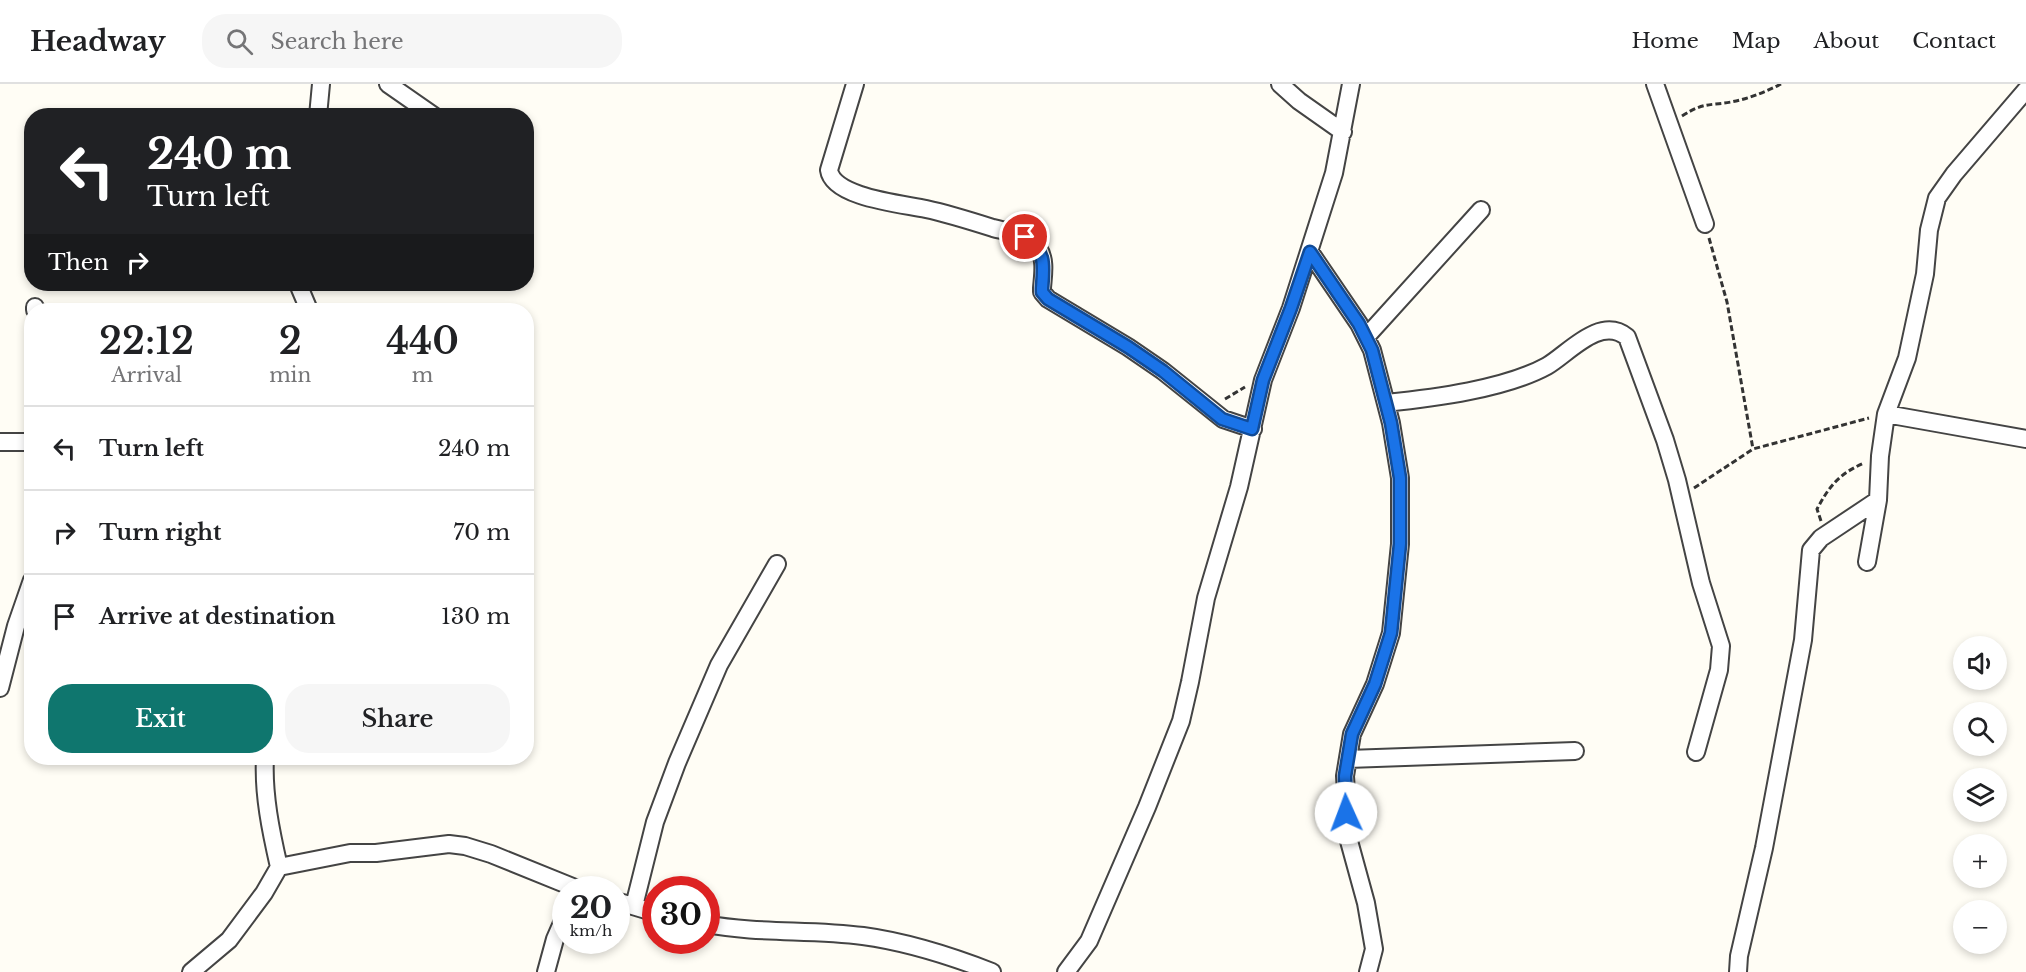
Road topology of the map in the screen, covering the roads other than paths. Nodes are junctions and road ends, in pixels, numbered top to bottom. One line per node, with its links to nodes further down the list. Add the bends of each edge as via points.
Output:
1 (321, 84): 8 (street)
2 (388, 84): 9 (street)
3 (855, 84): 17 (street, via 829,170 835,182 858,195 928,209 1025,237 1042,256 1042,292 1048,299 1163,371 1222,419)
4 (1280, 84): 10 (street)
5 (1351, 84): 10 (street)
6 (1655, 84): 12 (street)
7 (2026, 90): 16 (street, via 1937,198 1907,358)
8 (319, 108)
9 (422, 108)
10 (1343, 132): 13 (street)
11 (1481, 210): 14 (street)
12 (1705, 224)
13 (1310, 252): 14 (street); 17 (street, via 1263,380)
14 (1366, 337): 15 (street)
15 (1386, 402): 27 (street, via 1449,394 1516,379 1608,330 1627,337 1665,440 1721,646 1719,670); 28 (street, via 1400,478 1400,544 1391,633 1352,734)
16 (1886, 414): 18 (street); 21 (street)
17 (1252, 429): 40 (street, via 1206,598 1177,730 1089,941)
18 (2026, 439)
19 (0, 442): 20 (street)
20 (24, 442)
21 (1878, 500): 22 (street); 42 (street, via 1814,544 1811,550 1803,640)
22 (1867, 562)
23 (777, 564): 33 (street, via 719,664 677,763 655,822)
24 (24, 603): 25 (street)
25 (0, 688)
26 (1575, 751): 28 (street)
27 (1696, 752)
28 (1348, 759): 41 (street, via 1345,795 1349,841 1374,949)
29 (264, 765): 30 (street)
30 (279, 867): 31 (street, via 350,853 448,844 491,854); 37 (street, via 229,940)
31 (552, 879)
32 (630, 905): 33 (street)
33 (634, 906): 34 (street)
34 (642, 908)
35 (720, 926): 39 (street, via 862,936 934,952)
36 (552, 950): 38 (street)
37 (191, 972)
38 (546, 972)
39 (992, 972)
40 (1066, 972)
41 (1368, 972)
42 (1738, 972)

